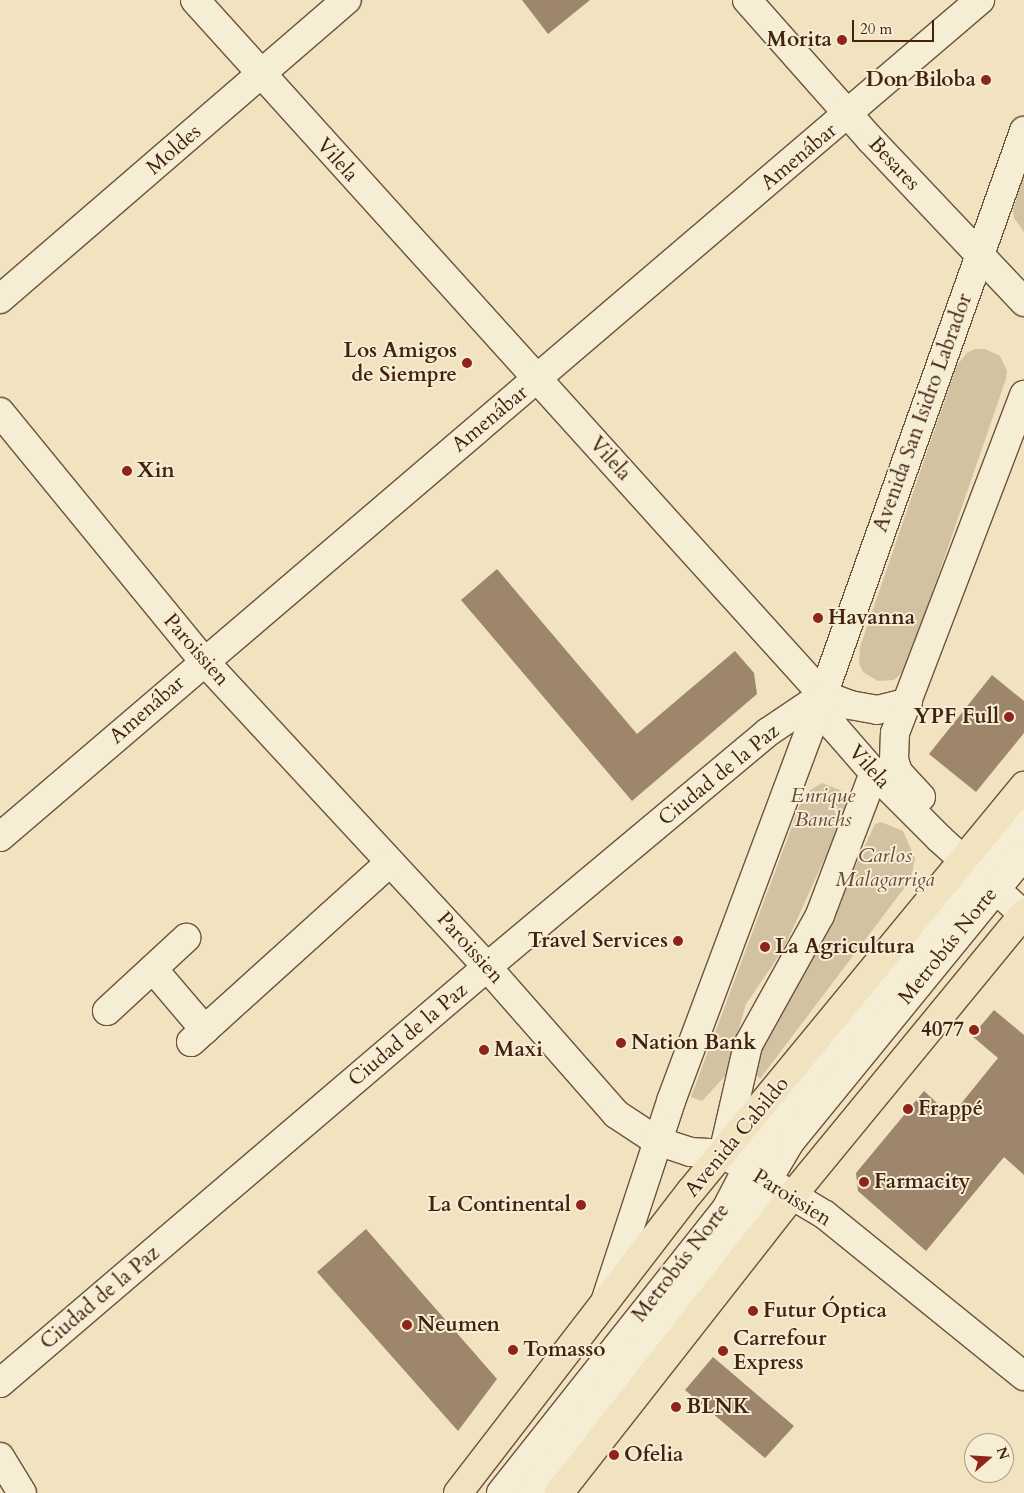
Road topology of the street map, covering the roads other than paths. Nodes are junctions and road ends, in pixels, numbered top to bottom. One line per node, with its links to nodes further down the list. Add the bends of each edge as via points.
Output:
1 (194, 0): 5 (street, Vilela)
2 (347, 0): 5 (street, Moldes)
3 (747, 0): 6 (street, Besares)
4 (980, 0): 6 (street, Amenábar)
5 (261, 75): 9 (street, Moldes); 11 (street, Vilela)
6 (850, 114): 8 (street, Besares); 11 (street, Amenábar)
7 (1024, 131): 8 (street, Avenida San Isidro Labrador)
8 (980, 253): 10 (street, Besares); 15 (street, Avenida San Isidro Labrador)
9 (0, 299)
10 (1024, 302)
11 (537, 379): 14 (street, Amenábar); 15 (street, Vilela)
12 (1024, 395): 16 (street)
13 (0, 412): 14 (street, Paroissien)
14 (204, 661): 20 (street, Amenábar); 22 (street, Paroissien)
15 (823, 695): 16 (street, via 877,710); 17 (street, Vilela, via 834,727); 26 (street, Ciudad de la Paz, via 768,732); 29 (street, Avenida San Isidro Labrador)
16 (908, 702): 23 (street, Vilela, via 895,733 894,760 898,772)
17 (874, 773): 23 (street, Vilela); 30 (street, via 820,915 748,1045)
18 (1024, 786): 23 (main road, Avenida Cabildo)
19 (1024, 818): 23 (street, Metrobús Norte)
20 (0, 837)
21 (1024, 855): 23 (street, Metrobús Norte)
22 (390, 862): 26 (street, Paroissien); 27 (street, via 198,1036)
23 (978, 868): 24 (street, Vilela); 30 (main road, Avenida Cabildo); 31 (street, Metrobús Norte, via 770,1125)
24 (1024, 915): 32 (main road)
25 (186, 938): 27 (street)
26 (487, 967): 29 (street, Paroissien, via 616,1114); 35 (street, Ciudad de la Paz)
27 (153, 968): 28 (street)
28 (108, 1011)
29 (657, 1141): 30 (street, Paroissien, via 690,1152); 33 (street, Avenida San Isidro Labrador)
30 (723, 1154): 31 (street, Paroissien); 33 (main road, Avenida Cabildo)
31 (756, 1175): 32 (street, Paroissien); 40 (street, Metrobús Norte); 41 (street, Metrobús Norte, via 746,1216)
32 (792, 1196): 34 (street, Paroissien, via 825,1215); 37 (main road)
33 (604, 1302): 39 (main road, Avenida Cabildo)
34 (1024, 1376)
35 (0, 1383)
36 (0, 1457): 38 (street)
37 (567, 1490)
38 (22, 1493)
39 (458, 1493)
40 (500, 1493)
41 (532, 1493)

